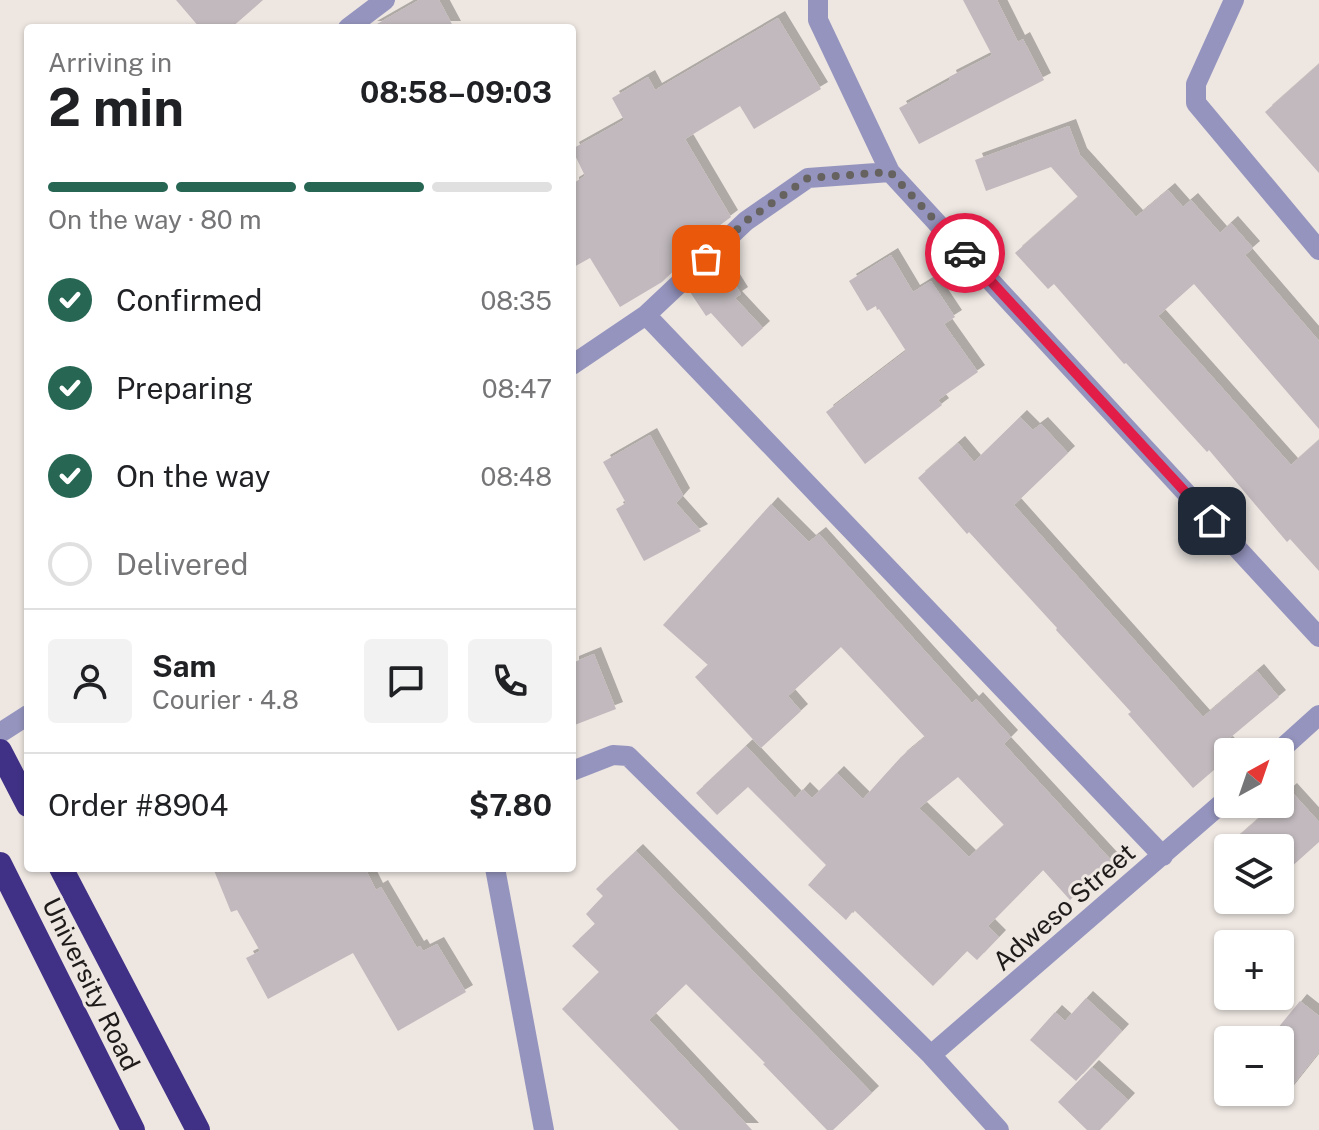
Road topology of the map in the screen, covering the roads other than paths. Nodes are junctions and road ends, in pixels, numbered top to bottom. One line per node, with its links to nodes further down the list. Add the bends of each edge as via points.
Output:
1 (385, 0): 4 (street)
2 (818, 0): 5 (street, via 818,20)
3 (1234, 0): 6 (street, via 1196,84 1196,103)
4 (353, 24)
5 (890, 172): 7 (street, via 808,178 746,221); 9 (street)
6 (1319, 250)
7 (646, 315): 8 (street); 18 (street)
8 (576, 362)
9 (1319, 637)
10 (1319, 715): 13 (street)
11 (24, 718): 12 (street)
12 (0, 733)
13 (1294, 738)
14 (0, 751): 16 (highway)
15 (576, 769): 22 (street, via 613,755 628,756)
16 (24, 797)
17 (1214, 810): 18 (street, Adweso Street)
18 (1163, 856): 22 (street, Adweso Street)
19 (0, 864): 23 (highway, University Road)
20 (63, 872): 24 (highway, University Road)
21 (496, 872): 25 (street)
22 (931, 1055): 26 (street)
23 (133, 1130)
24 (198, 1130)
25 (544, 1130)
26 (999, 1130)

